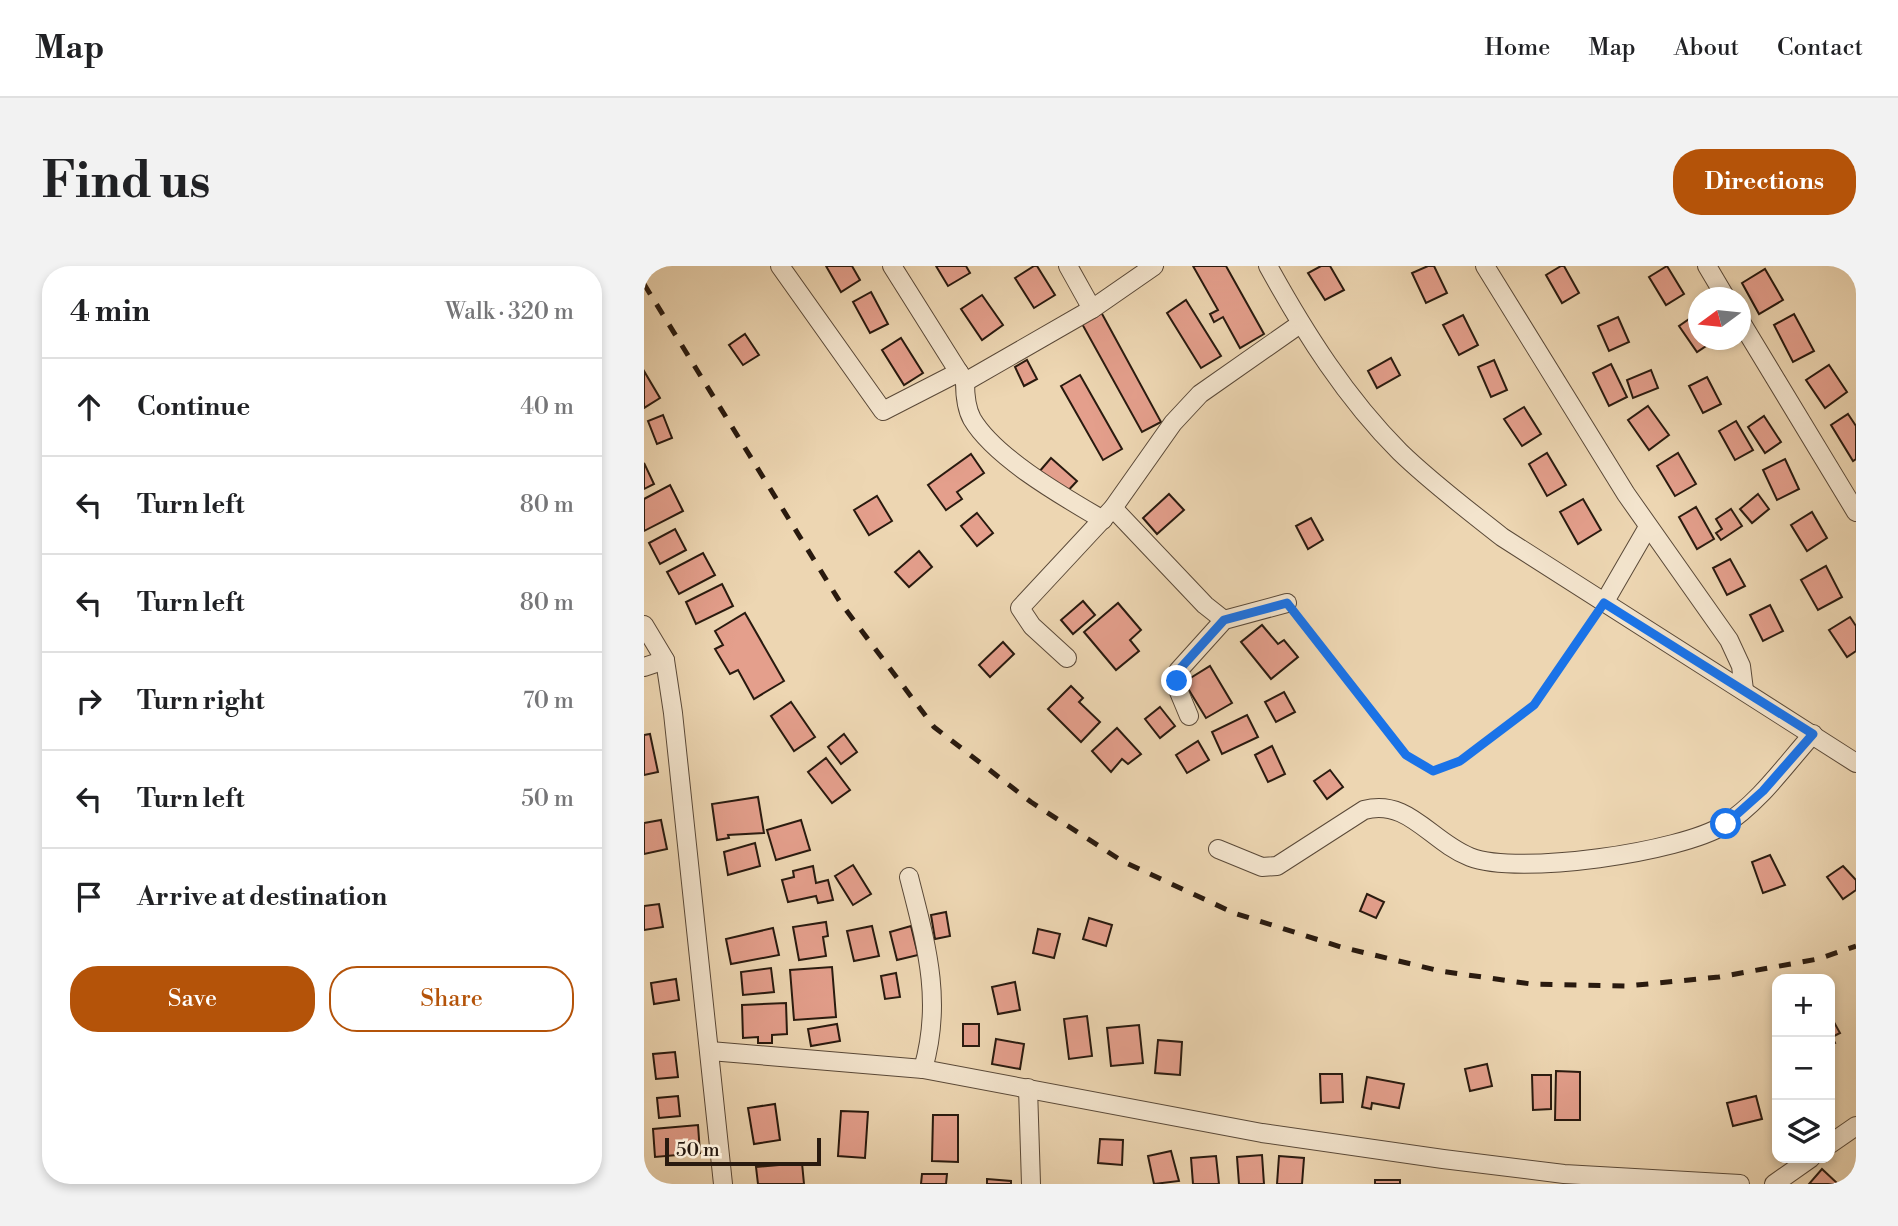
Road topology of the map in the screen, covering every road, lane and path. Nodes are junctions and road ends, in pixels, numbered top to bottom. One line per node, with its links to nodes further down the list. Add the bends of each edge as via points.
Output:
1 (780, 266): 12 (street, via 883,411)
2 (892, 266): 12 (street)
3 (1068, 266): 9 (street)
4 (1154, 266): 9 (street)
5 (1268, 266): 10 (street)
6 (1485, 266): 15 (street)
7 (1707, 266): 8 (street)
8 (1719, 287)
9 (1092, 309): 12 (street)
10 (1300, 324): 14 (street, via 1199,394); 17 (street, via 1358,406 1401,453 1502,537)
11 (1751, 339): 13 (street)
12 (962, 377): 14 (street, via 972,419 988,438 1040,481)
13 (1856, 512)
14 (1108, 514): 18 (street); 20 (street, via 1020,608 1032,626)
15 (1648, 527): 17 (street); 23 (street, via 1728,640 1741,666)
16 (1287, 603): 17 (path, via 1406,755 1433,771 1460,761 1534,705); 18 (street)
17 (1604, 603): 23 (street)
18 (1224, 620): 24 (street, via 1178,671)
19 (644, 625): 21 (street)
20 (1067, 658)
21 (665, 660): 22 (street); 29 (street)
22 (644, 667)
23 (1744, 690): 25 (street)
24 (1189, 716)
25 (1813, 734): 26 (street); 27 (street, via 1763,791 1726,824 1699,838 1664,847 1534,865 1473,858 1443,844 1392,806 1378,806 1364,810 1277,866 1262,867)
26 (1856, 763)
27 (1218, 849)
28 (909, 877): 30 (street, via 932,967 931,1041)
29 (710, 1051): 30 (street); 35 (street)
30 (923, 1069): 31 (street)
31 (1028, 1088): 36 (street); 37 (street, via 1262,1133 1443,1159 1564,1174)
32 (1856, 1126): 33 (street)
33 (1835, 1141)
34 (1804, 1163): 38 (street)
35 (723, 1184)
36 (1031, 1184)
37 (1740, 1184)
38 (1774, 1184)

